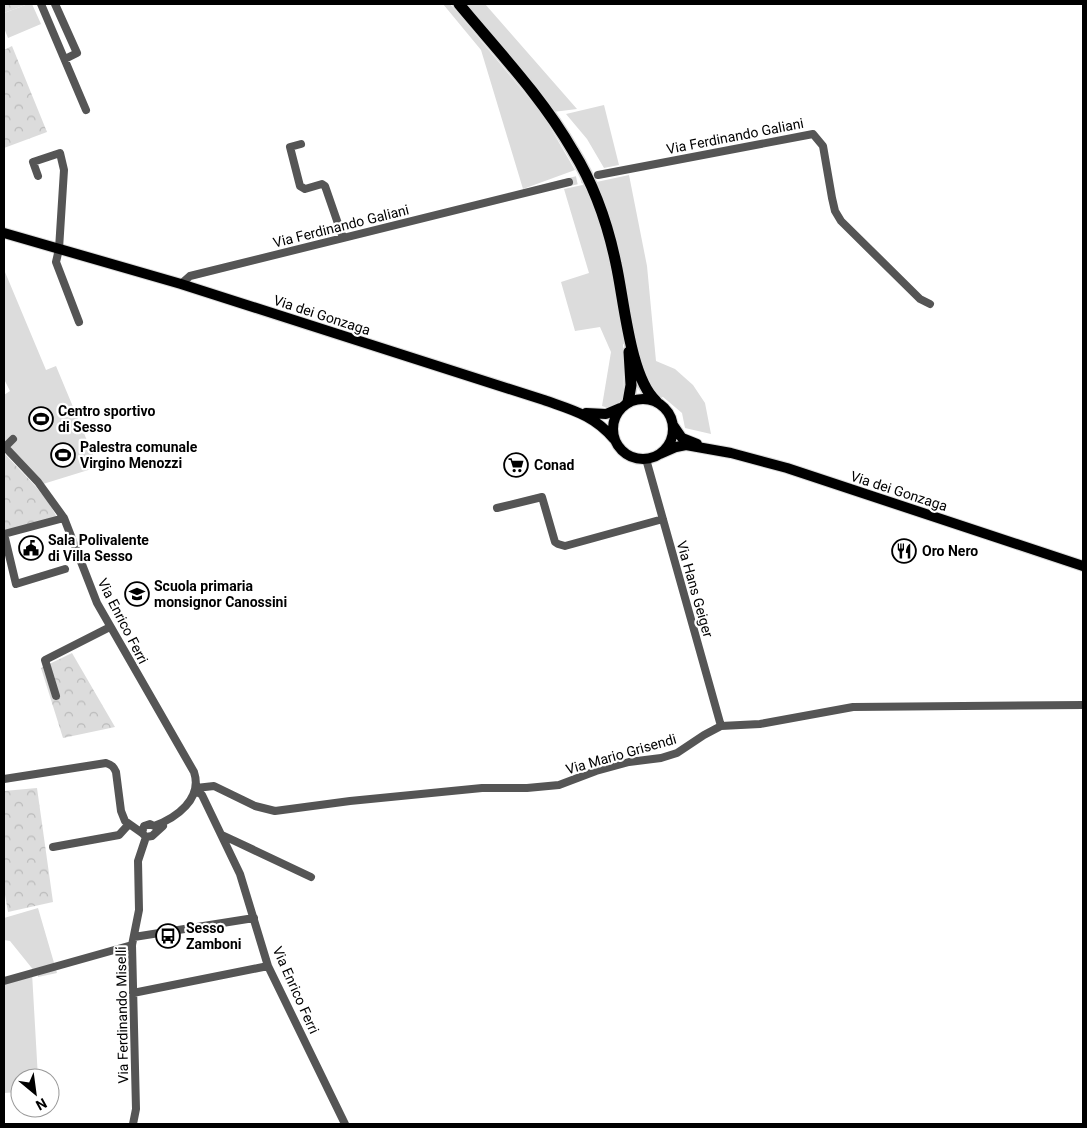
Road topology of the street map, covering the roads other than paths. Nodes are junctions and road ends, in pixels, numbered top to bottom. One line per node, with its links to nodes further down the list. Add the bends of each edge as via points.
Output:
1 (41, 4): 4 (street)
2 (55, 4): 4 (street, via 77,53)
3 (459, 4): 16 (highway, via 545,109 580,162 610,239)
4 (65, 59): 5 (street)
5 (86, 110)
6 (301, 144): 11 (street, via 290,147 300,186 305,189 325,186)
7 (598, 175): 14 (street, Via Ferdinando Galiani, via 813,134 823,146 835,211 841,221)
8 (38, 176): 12 (street, via 33,162 60,153 64,170)
9 (569, 182): 11 (street, Via Ferdinando Galiani)
10 (4, 233): 12 (main road, Via dei Gonzaga)
11 (343, 238): 13 (street, Via Ferdinando Galiani, via 190,276)
12 (59, 249): 13 (main road, Via dei Gonzaga); 15 (street, via 56,262)
13 (181, 284): 19 (main road, Via dei Gonzaga)
14 (930, 304)
15 (79, 322)
16 (630, 343): 17 (highway, via 642,384); 18 (highway, via 630,385)
17 (656, 401): 18 (main road, via 642,398); 20 (main road, via 668,411)
18 (624, 405): 19 (main road, Via dei Gonzaga, via 606,414); 22 (main road, via 613,423)
19 (575, 411): 22 (main road, Via dei Gonzaga, via 604,427)
20 (673, 425): 24 (main road, via 682,438); 25 (main road, via 670,441)
21 (14, 439): 23 (street, Via Enrico Ferri)
22 (614, 439): 26 (main road, via 626,454)
23 (4, 447): 28 (street, Via Enrico Ferri, via 38,482)
24 (704, 447): 25 (main road, via 686,445); 31 (main road, Via dei Gonzaga, via 787,468)
25 (660, 454): 26 (main road)
26 (646, 459): 29 (street, Via Hans Geiger)
27 (497, 508): 29 (street, via 542,497 555,542 565,546)
28 (64, 518): 30 (street); 33 (street, Via Enrico Ferri)
29 (662, 519): 36 (street, Via Hans Geiger)
30 (4, 534): 32 (street, via 16,584)
31 (1083, 566)
32 (65, 569)
33 (110, 627): 34 (street, via 45,660); 38 (street, Via Enrico Ferri, via 192,767)
34 (56, 696)
35 (1083, 705): 36 (street, Via Mario Grisendi, via 853,707 760,724)
36 (721, 726): 38 (street, Via Mario Grisendi, via 677,753 629,762 559,785 482,788 274,811 255,806 214,786)
37 (4, 779): 39 (street, via 106,762 114,767 121,811 124,821)
38 (195, 789): 40 (street, via 177,815); 41 (street, Via Enrico Ferri)
39 (130, 824): 40 (street); 42 (street, via 119,835)
40 (148, 832): 45 (street, Via Ferdinando Miselli, via 138,861 140,910)
41 (222, 835): 43 (street); 44 (street, Via Enrico Ferri, via 240,874)
42 (53, 846)
43 (311, 877)
44 (254, 918): 45 (street); 46 (street, Via Enrico Ferri)
45 (133, 941): 47 (street); 48 (street, Via Ferdinando Miselli)
46 (268, 966): 48 (street); 50 (street, Via Enrico Ferri)
47 (4, 981)
48 (133, 993): 49 (street, Via Ferdinando Miselli, via 136,1109)
49 (133, 1124)
50 (345, 1124)

